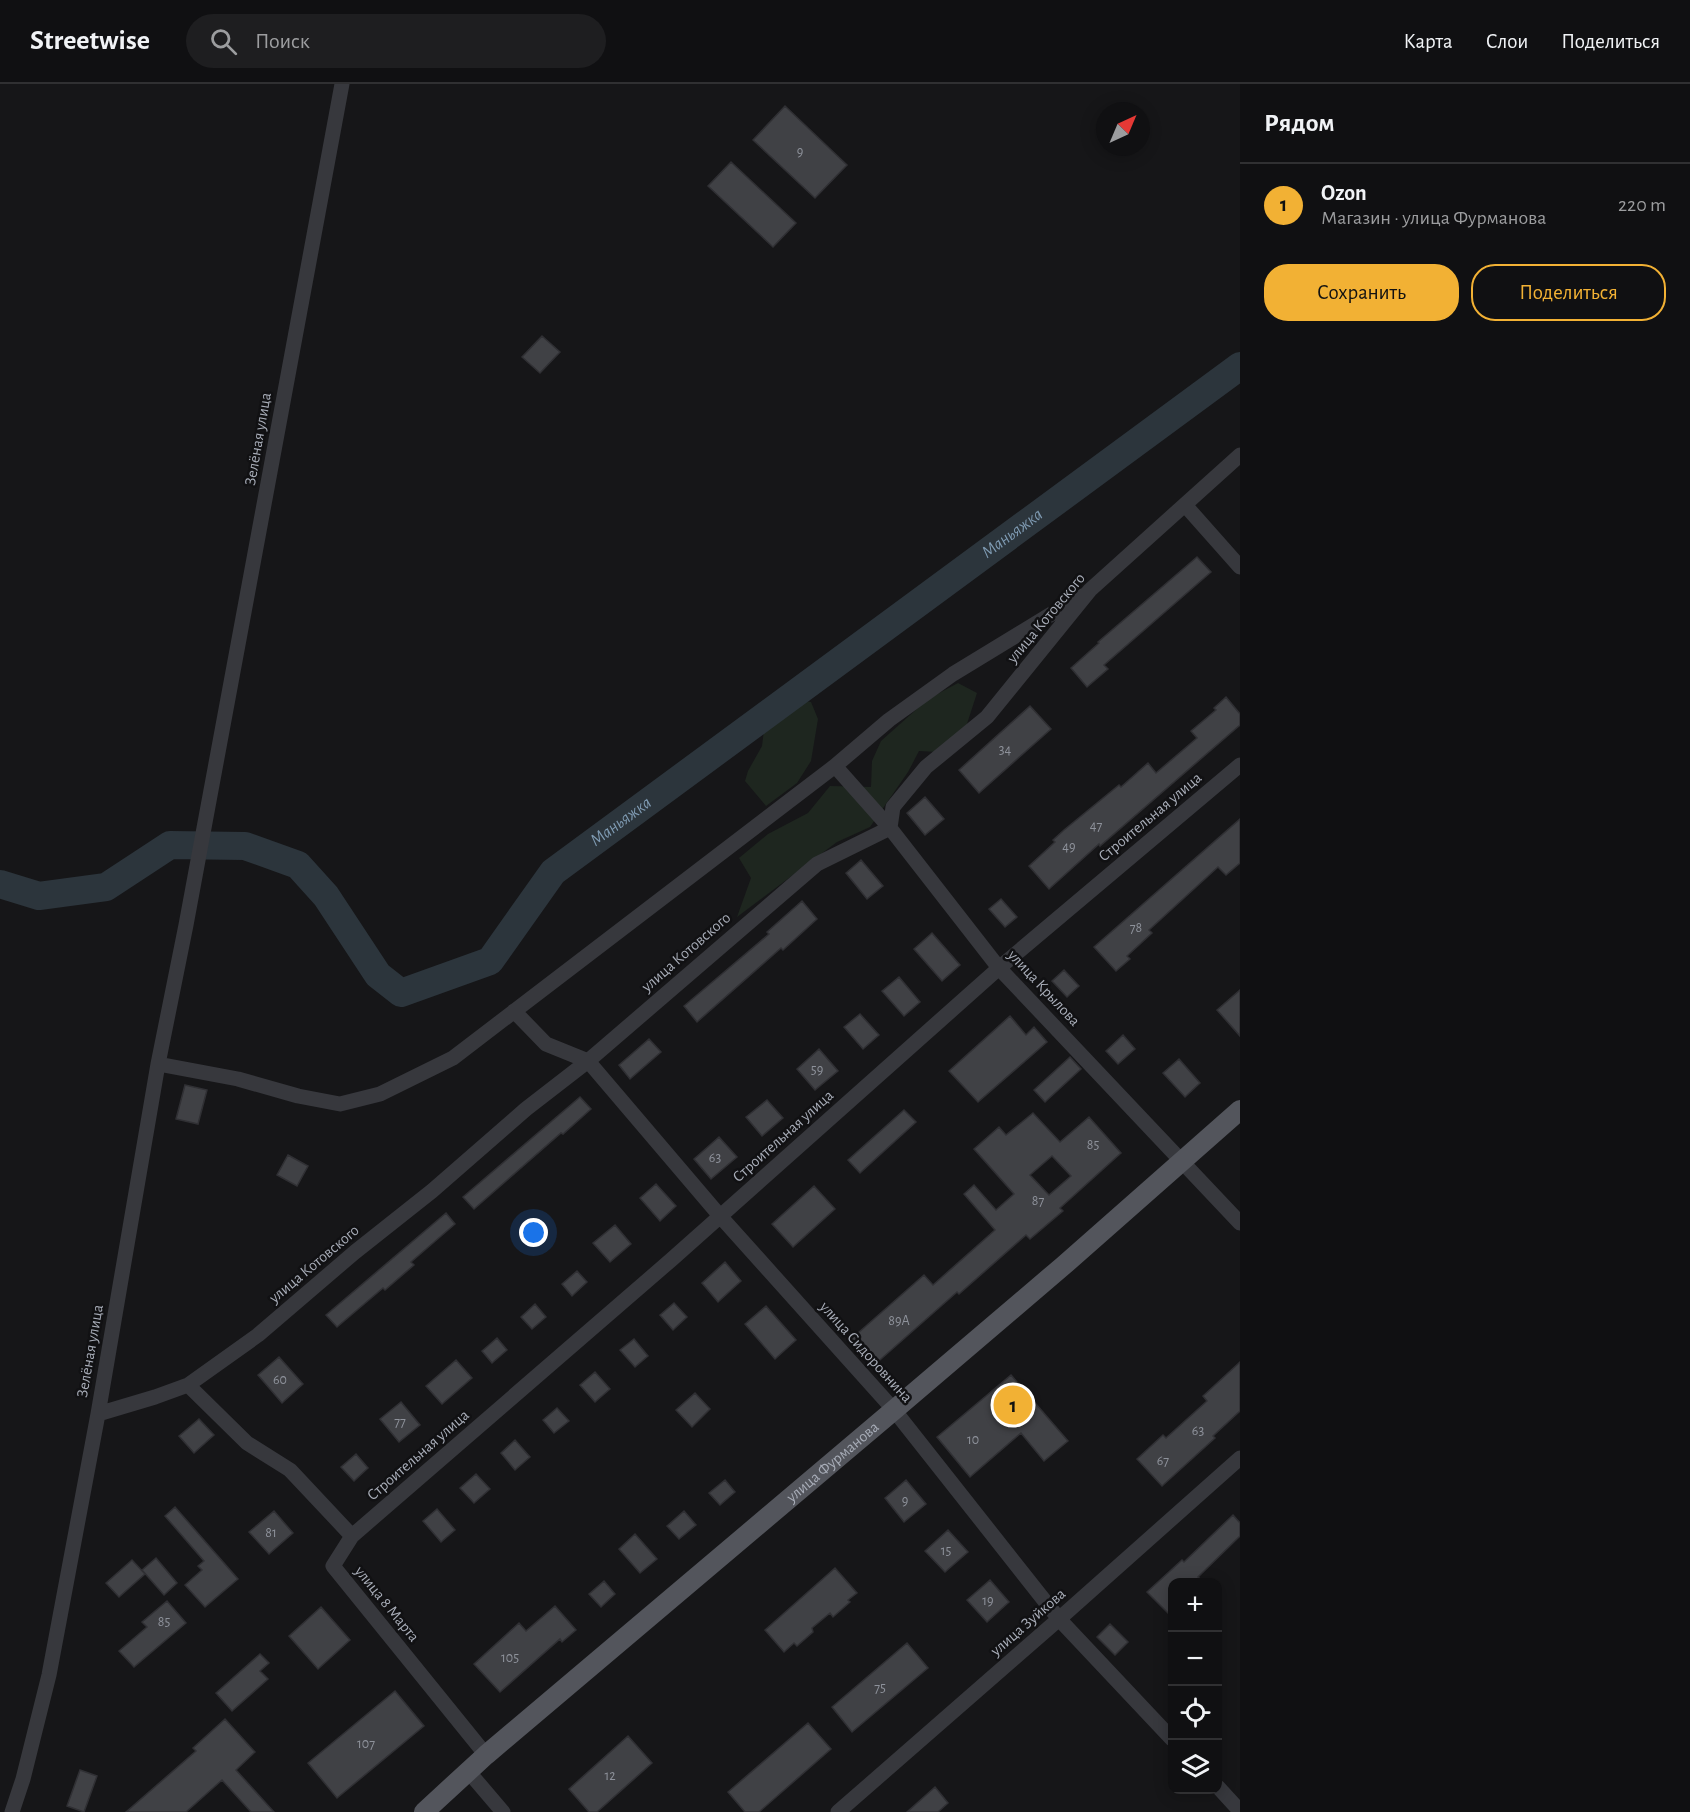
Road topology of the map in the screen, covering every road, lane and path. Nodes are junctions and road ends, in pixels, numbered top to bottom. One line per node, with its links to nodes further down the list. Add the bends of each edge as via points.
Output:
1 (342, 84): 12 (street, Зелёная улица)
2 (1240, 455): 3 (street, улица Котовского)
3 (1185, 505): 4 (street); 5 (street, улица Котовского)
4 (1240, 567)
5 (1090, 590): 7 (street, via 953,674 889,720); 8 (street, улица Котовского, via 987,717 927,767 894,807)
6 (1240, 765): 9 (street, Строительная улица)
7 (835, 766): 8 (street, улица Крылова); 10 (street)
8 (890, 828): 9 (street, улица Крылова); 11 (street, улица Котовского, via 817,864)
9 (999, 968): 14 (street, улица Крылова); 15 (street, Строительная улица)
10 (514, 1011): 11 (street, улица Сидоровнина, via 546,1044); 12 (street, via 453,1058 380,1094 340,1104)
11 (588, 1061): 15 (street, улица Сидоровнина); 17 (street, улица Котовского, via 258,1335)
12 (159, 1064): 19 (street, Зелёная улица)
13 (1240, 1110): 14 (main road, улица Фурманова)
14 (1181, 1161): 16 (street, улица Крылова); 18 (main road, улица Фурманова)
15 (720, 1216): 18 (street, улица Сидоровнина); 21 (street, Строительная улица)
16 (1240, 1223)
17 (188, 1385): 19 (street, улица Котовского); 21 (street, via 247,1443 290,1470)
18 (894, 1410): 22 (street, улица Сидоровнина); 24 (main road, улица Фурманова)
19 (98, 1414): 28 (street, Зелёная улица, via 49,1675)
20 (1240, 1458): 22 (street, улица Зуйкова)
21 (352, 1536): 24 (street, улица 8 Марта, via 333,1566)
22 (1059, 1619): 23 (street, улица Сидоровнина); 31 (street, улица Зуйкова)
23 (1168, 1734)
24 (486, 1755): 25 (main road, улица Фурманова)
25 (468, 1771): 29 (main road, улица Фурманова); 30 (street)
26 (1222, 1791): 27 (street)
27 (1240, 1811)
28 (12, 1812)
29 (423, 1812)
30 (503, 1812)
31 (838, 1812)

